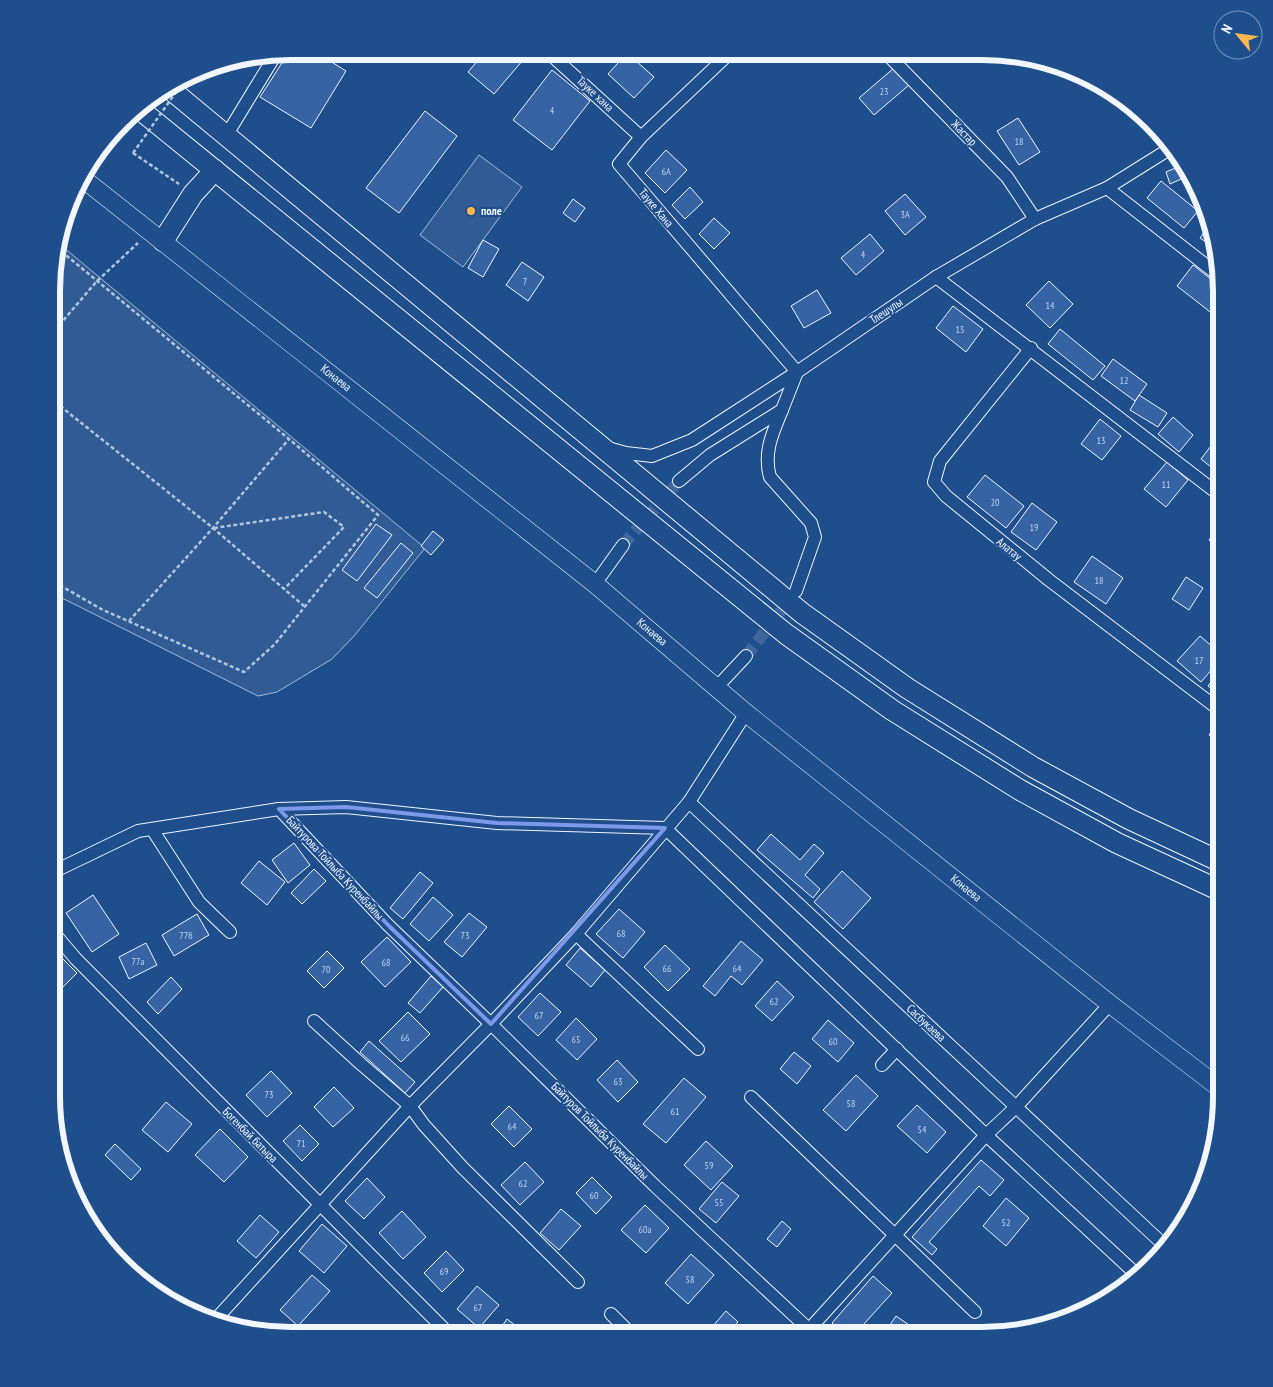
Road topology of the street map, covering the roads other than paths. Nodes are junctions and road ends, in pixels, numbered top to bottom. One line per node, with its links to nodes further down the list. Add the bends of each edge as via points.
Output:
1 (557, 60): 8 (street, Тауке хана)
2 (723, 60): 8 (street, Тауке Хана)
3 (893, 60): 13 (street, Жастар, via 1007,177)
4 (272, 61): 7 (street)
5 (178, 90): 7 (highway)
6 (144, 113): 10 (highway)
7 (226, 136): 20 (highway)
8 (641, 137): 18 (street, Тауке Хана, via 619,164)
9 (1166, 151): 12 (street, Тлешулы)
10 (215, 170): 14 (highway); 36 (highway, via 779,628 854,683 1020,790 1117,843)
11 (87, 182): 14 (main road, Конаева)
12 (1107, 188): 13 (street, Тлешулы); 15 (street)
13 (1035, 220): 16 (street, Тлешулы)
14 (157, 236): 24 (main road, Конаева)
15 (1212, 270)
16 (936, 277): 17 (street); 18 (street, Тлешулы)
17 (1031, 348): 22 (street); 28 (street, Алатау, via 940,462 934,482 953,502 1049,580)
18 (797, 372): 19 (street); 20 (street, Тлешулы, via 692,440 652,456)
19 (782, 410): 21 (street, via 710,455); 25 (street, via 769,442 770,476 811,523 815,537)
20 (599, 446): 34 (highway, via 802,613 907,688 1033,767 1129,819)
21 (678, 482)
22 (1213, 490)
23 (623, 545): 24 (street)
24 (595, 584): 27 (main road, Конаева)
25 (796, 591)
26 (746, 656): 27 (street)
27 (717, 687): 29 (main road, Конаева)
28 (1213, 705)
29 (746, 713): 30 (street); 41 (main road, Конаева)
30 (689, 802): 32 (street); 50 (street, Сасбукаева)
31 (279, 809): 32 (street, via 346,807 496,823); 33 (street, Байтурова Тойлыба Куренбайлы); 37 (street, Байтурова Тойлыба Куренбайлы)
32 (665, 828): 39 (street); 45 (street)
33 (152, 829): 35 (street, Байтурова Тойлыба Куренбайлы, via 138,831); 38 (street, via 199,902)
34 (1213, 858)
35 (60, 869)
36 (1213, 887)
37 (388, 925): 43 (street, Байтуров Тойлыба Куренбайлы)
38 (230, 932)
39 (576, 934): 43 (street); 44 (street)
40 (60, 940): 52 (street, Богенбай батыра)
41 (1110, 1004): 47 (main road, Конаева); 50 (street)
42 (314, 1021): 49 (street)
43 (491, 1024): 49 (street); 62 (street, Байтуров Тойлыба Куренбайлы)
44 (698, 1049)
45 (896, 1049): 46 (street); 51 (street)
46 (882, 1065)
47 (1213, 1083)
48 (751, 1097): 53 (street)
49 (410, 1106): 52 (street); 56 (street, via 462,1167)
50 (1016, 1107): 51 (street); 54 (street, Сасбукаева)
51 (986, 1136): 53 (street); 55 (street)
52 (320, 1206): 59 (street); 60 (street, Богенбай батыра)
53 (896, 1235): 57 (street); 63 (street)
54 (1161, 1242)
55 (1133, 1271)
56 (578, 1282)
57 (975, 1312)
58 (611, 1314): 61 (street)
59 (219, 1316)
60 (442, 1327)
61 (624, 1327)
62 (803, 1327)
63 (814, 1327)

